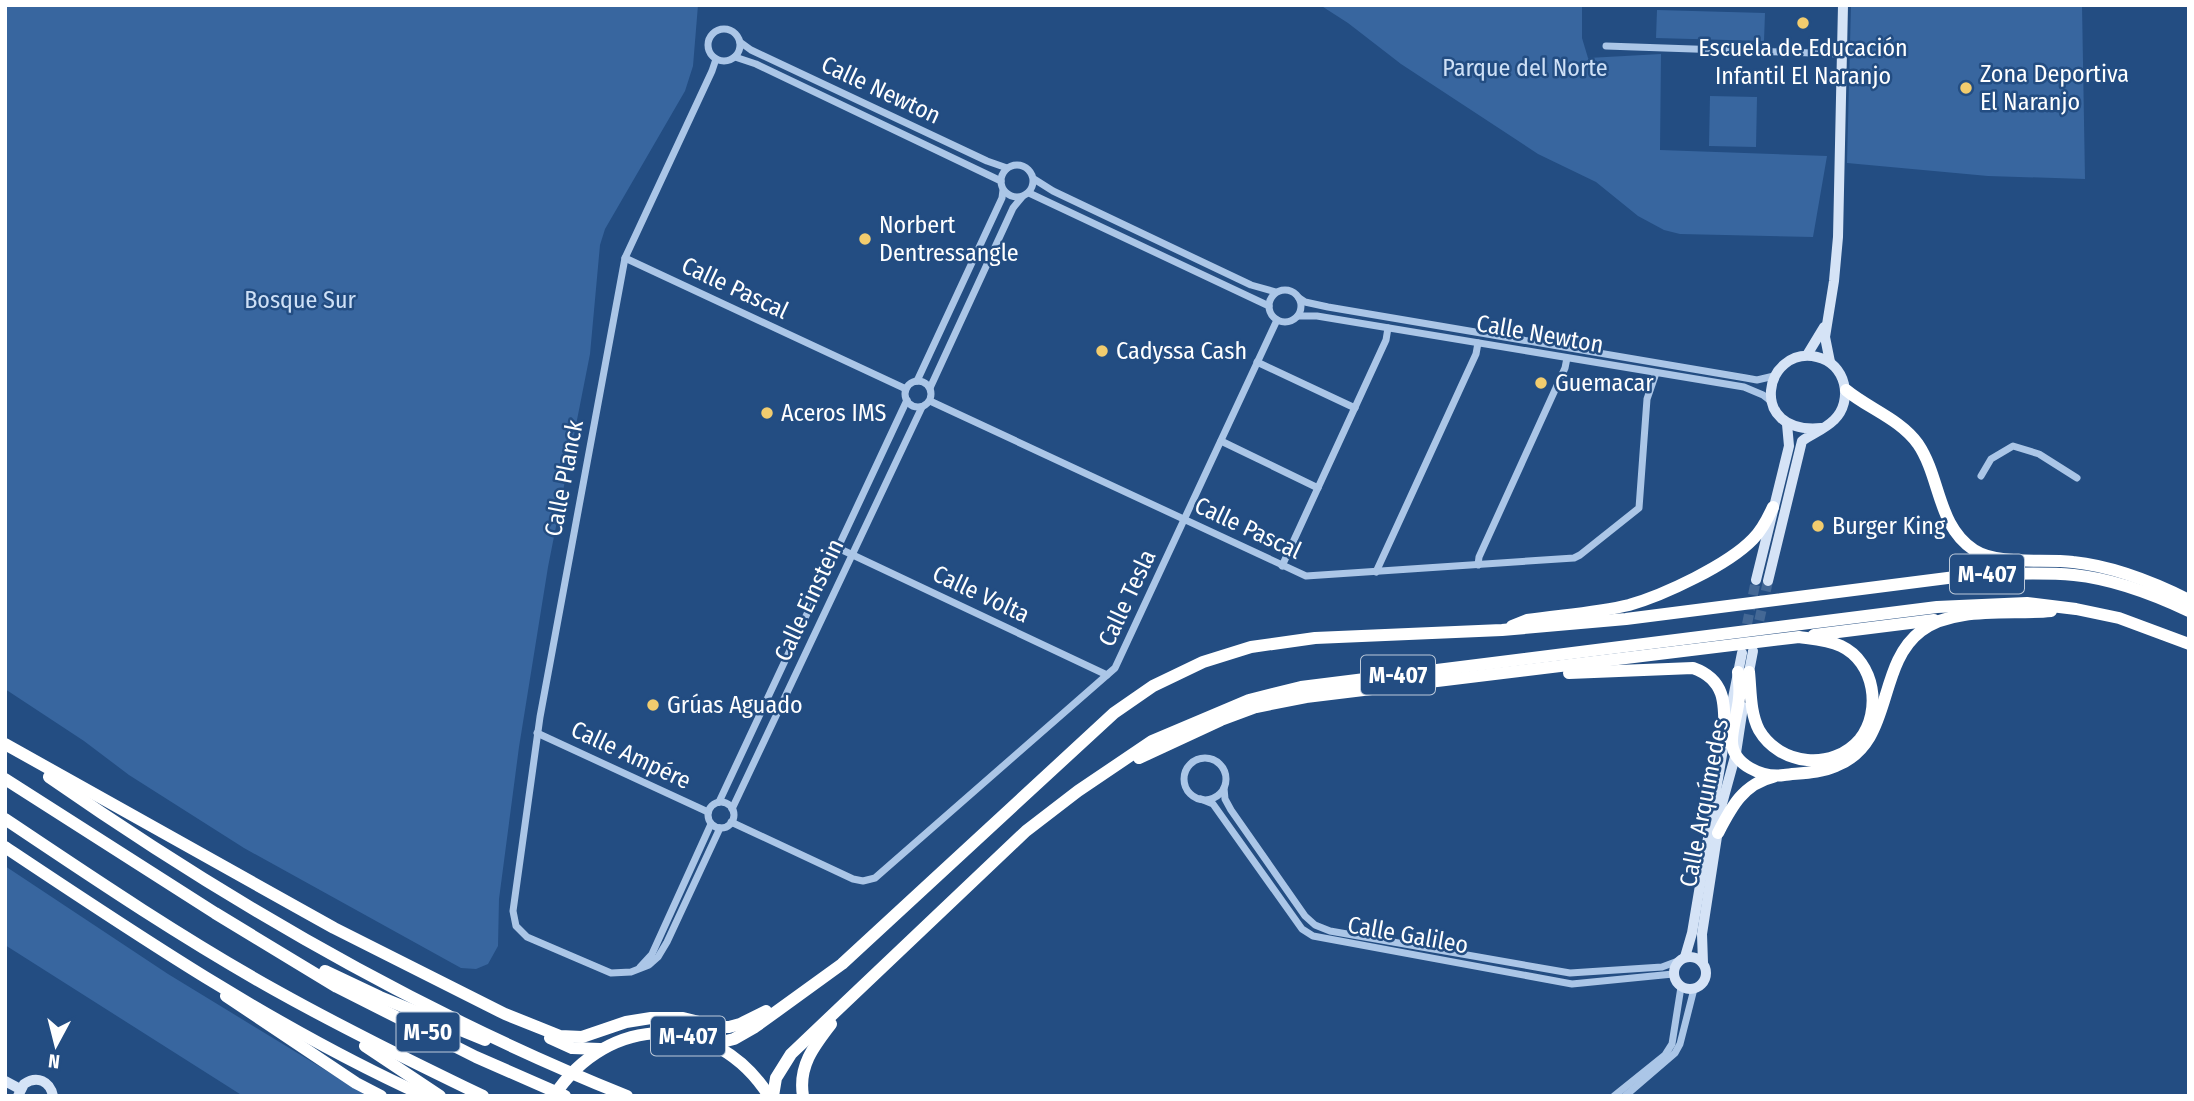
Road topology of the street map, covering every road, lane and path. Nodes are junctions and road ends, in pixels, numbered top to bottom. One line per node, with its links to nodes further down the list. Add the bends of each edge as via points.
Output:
1 (1843, 5): 4 (street)
2 (740, 42): 5 (street); 6 (street, via 730,30 719,29 708,40); 7 (street, Calle Newton)
3 (1606, 46): 4 (street)
4 (1842, 54): 18 (street, via 1838,237)
5 (735, 57): 6 (street); 9 (street, Calle Newton)
6 (716, 59): 12 (street, Calle Planck)
7 (1007, 168): 8 (street, via 1025,166); 9 (street)
8 (1034, 179): 11 (street); 13 (street, via 1251,285)
9 (1001, 181): 10 (street)
10 (1003, 190): 11 (street, via 1009,195); 27 (street)
11 (1025, 195): 15 (street); 28 (street, via 1013,208)
12 (625, 258): 29 (street, Calle Pascal); 62 (street, Calle Planck)
13 (1276, 292): 14 (street, via 1290,290); 15 (street)
14 (1299, 298): 16 (street); 26 (street, Calle Newton, via 1328,307 1718,374 1757,380)
15 (1269, 306): 17 (street)
16 (1298, 316): 17 (street, via 1292,321); 19 (street, Calle Newton)
17 (1277, 320): 23 (street, Calle Tesla)
18 (1826, 321): 21 (street); 24 (street)
19 (1388, 328): 20 (street, Calle Newton); 35 (street)
20 (1478, 343): 22 (street, Calle Newton); 48 (street)
21 (1807, 355): 24 (street); 26 (street, via 1790,360)
22 (1567, 358): 25 (street, Calle Newton); 46 (street)
23 (1257, 362): 35 (street); 38 (street, Calle Tesla)
24 (1830, 362): 30 (street)
25 (1656, 373): 33 (street, Calle Newton, via 1744,387); 46 (street, Calle Pascal, via 1647,399 1639,508 1574,558)
26 (1774, 376): 33 (street)
27 (917, 380): 28 (street); 29 (street)
28 (930, 388): 32 (street)
29 (906, 389): 31 (street)
30 (1846, 390): 37 (street, via 1842,409); 51 (highway, M-407, via 1915,441 1948,521 1973,549 1995,558 2074,562 2126,573)
31 (906, 400): 34 (street); 44 (street, Calle Einstein)
32 (930, 401): 34 (street); 43 (street, Calle Pascal)
33 (1772, 402): 36 (street)
34 (922, 407): 45 (street, Calle Einstein)
35 (1355, 408): 41 (street)
36 (1787, 424): 37 (street, via 1802,430); 42 (street, via 1789,446)
37 (1821, 428): 50 (street, via 1802,441)
38 (1221, 441): 41 (street); 43 (street, Calle Tesla)
39 (1981, 477): 40 (street, via 1991,459 2013,446 2039,454)
40 (2077, 478)
41 (1318, 488): 47 (street)
42 (1773, 507): 49 (street); 55 (highway, M-407, via 1741,550 1698,576 1630,604 1527,620)
43 (1185, 519): 47 (street, Calle Pascal); 61 (street, Calle Tesla, via 1121,657)
44 (838, 548): 45 (street, Calle Volta); 71 (street, Calle Einstein)
45 (851, 555): 61 (street, Calle Volta); 72 (street, Calle Einstein)
46 (1478, 565): 48 (street, Calle Pascal)
47 (1282, 566): 48 (street, Calle Pascal, via 1306,576)
48 (1376, 572)
49 (1756, 580)
50 (1768, 581)
51 (2189, 600)
52 (2076, 609): 54 (highway, M-407); 57 (highway, M-407, via 2119,618); 68 (highway, M-407, via 2027,603 1937,607 1301,687 1249,699 1189,724 1152,741)
53 (2189, 611): 55 (highway, M-407, via 2123,586 2076,575 2027,573 1971,575 1626,619)
54 (1945, 619): 56 (highway, M-407); 66 (highway, M-407, via 1909,642 1892,673 1880,719 1861,750 1835,767)
55 (1502, 630): 88 (highway, M-407, via 1315,638 1251,647 1203,662 1153,686 1114,713 842,964)
56 (1799, 637): 59 (highway, M-407); 60 (highway, M-407, via 1841,646 1867,673 1873,708 1866,730 1850,748 1821,760 1781,752 1760,730)
57 (2189, 644)
58 (1747, 652): 60 (street, Calle Arquímedes)
59 (1527, 671): 63 (highway, M-407, via 1693,668 1707,673 1721,691); 68 (highway, M-407, via 1256,707)
60 (1744, 672): 63 (street, Calle Arquímedes); 65 (highway, via 1732,742)
61 (1107, 675): 75 (street, Calle Tesla, via 875,878 853,879)
62 (537, 733): 73 (street, Calle Ampére); 83 (street, Calle Planck, via 513,922 527,937 603,971)
63 (1724, 744): 80 (street, Calle Arquímedes, via 1694,920)
64 (5, 745): 90 (highway, via 334,928); 94 (highway, via 220,889 345,963)
65 (1736, 753): 66 (highway, via 1743,763); 78 (street, Calle Arquímedes)
66 (1773, 777): 78 (highway, M-407, via 1750,786 1735,801)
67 (5, 779): 81 (highway, M-50)
68 (1089, 783): 89 (highway, M-407, via 1026,831)
69 (1224, 788): 70 (street, via 1216,797); 70 (street, via 1225,773 1218,762 1206,758 1192,762 1184,776 1185,786); 80 (street, Calle Galileo, via 1231,810 1306,916 1330,931 1570,974 1662,967)
70 (1201, 799): 85 (street, Calle Galileo, via 1213,804 1302,929 1313,936 1572,984)
71 (719, 802): 72 (street); 73 (street)
72 (732, 809): 75 (street)
73 (708, 812): 76 (street)
74 (5, 819): 91 (highway, M-50, via 225,961)
75 (732, 822): 77 (street)
76 (711, 824): 77 (street); 83 (street, via 652,954)
77 (720, 828): 83 (street, via 667,942 654,962)
78 (1718, 833): 82 (street, Calle Arquímedes, via 1702,934)
79 (5, 847): 84 (highway)
80 (1681, 959): 82 (street, via 1692,957); 85 (street)
81 (295, 961): 94 (highway); 103 (highway, M-50, via 476,1057)
82 (1703, 963): 87 (street, via 1704,980)
83 (637, 969)
84 (199, 974): 98 (highway, via 210,986); 99 (highway)
85 (1673, 974): 86 (street)
86 (1681, 987): 87 (street); 107 (street, via 1672,1044 1665,1055)
87 (1693, 989): 108 (street, via 1675,1053)
88 (797, 994): 90 (highway, via 729,1027 683,1018 651,1018 582,1037 560,1036); 92 (highway, M-407, via 742,1035)
89 (851, 996): 105 (highway, M-407, via 791,1054); 106 (highway, via 811,1050)
90 (505, 1014): 93 (highway, via 564,1045)
91 (344, 1028): 100 (highway, via 356,1041); 101 (highway, M-50)
92 (714, 1044): 93 (highway, M-407, via 660,1032 632,1036); 105 (highway, M-407, via 741,1062)
93 (600, 1049): 102 (highway, M-407, via 567,1075)
94 (533, 1056): 104 (highway)
95 (5, 1082): 96 (street)
96 (19, 1092): 97 (street, via 29,1081 40,1080 50,1086)
97 (53, 1096)
98 (381, 1096)
99 (425, 1096)
100 (440, 1096)
101 (483, 1096)
102 (554, 1096)
103 (565, 1096)
104 (627, 1096)
105 (771, 1096)
106 (803, 1096)
107 (1614, 1096)
108 (1625, 1096)

